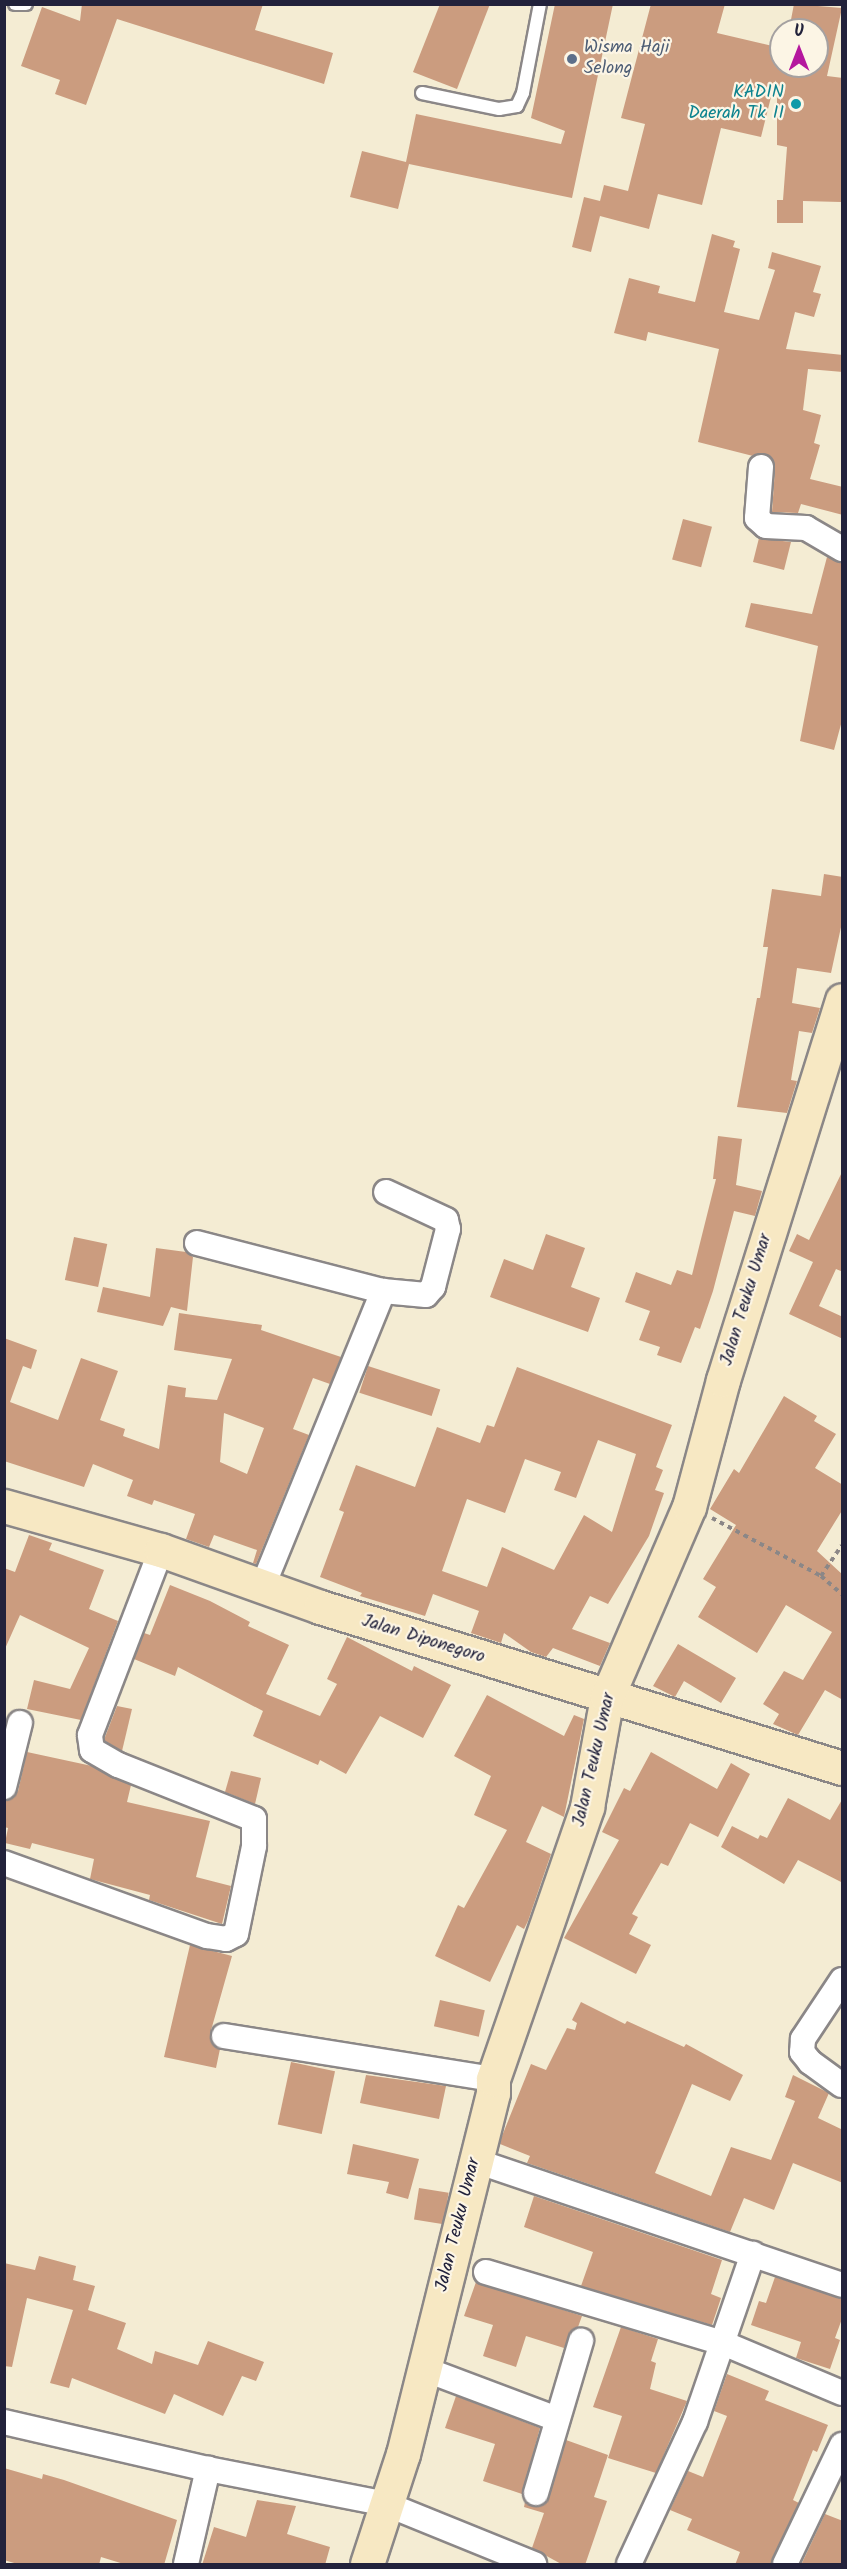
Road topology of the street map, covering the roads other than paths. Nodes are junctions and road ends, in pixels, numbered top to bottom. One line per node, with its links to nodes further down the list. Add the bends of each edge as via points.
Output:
1 (15, 4): 2 (lane)
2 (26, 4)
3 (540, 4): 4 (lane, via 517,106 499,109)
4 (422, 93)
5 (761, 466): 6 (street, via 757,518 766,526 806,528)
6 (843, 549)
7 (843, 1000): 14 (street, Jalan Teuku Umar, via 723,1380 689,1507)
8 (386, 1192): 10 (street, via 437,1213 446,1220 448,1229 433,1287 426,1295)
9 (197, 1243): 10 (street)
10 (383, 1291): 13 (street)
11 (4, 1506): 12 (street, Jalan Diponegoro)
12 (161, 1550): 13 (street, Jalan Diponegoro); 18 (street, via 90,1736 92,1750 118,1765 254,1819 256,1834 236,1934 226,1940 207,1936)
13 (262, 1588): 14 (street, Jalan Diponegoro)
14 (607, 1697): 16 (street, Jalan Diponegoro); 21 (street, Jalan Teuku Umar, via 587,1807)
15 (20, 1723): 17 (street)
16 (843, 1768)
17 (4, 1787)
18 (4, 1863)
19 (843, 1980): 22 (street, via 803,2039 802,2052)
20 (224, 2036): 21 (street)
21 (493, 2079): 23 (street, Jalan Teuku Umar)
22 (843, 2085)
23 (476, 2161): 24 (street); 29 (street, Jalan Teuku Umar)
24 (753, 2254): 26 (street); 28 (street)
25 (486, 2272): 28 (street)
26 (843, 2285)
27 (581, 2341): 31 (street)
28 (723, 2343): 30 (street); 40 (street, via 695,2422)
29 (423, 2369): 31 (street); 36 (street, Jalan Teuku Umar)
30 (843, 2393)
31 (557, 2419): 35 (street)
32 (4, 2422): 34 (street)
33 (843, 2445): 41 (street)
34 (208, 2469): 36 (street); 37 (street)
35 (536, 2493)
36 (386, 2504): 38 (street, Jalan Teuku Umar); 39 (street)
37 (186, 2565)
38 (367, 2565)
39 (534, 2565)
40 (629, 2565)
41 (785, 2565)

